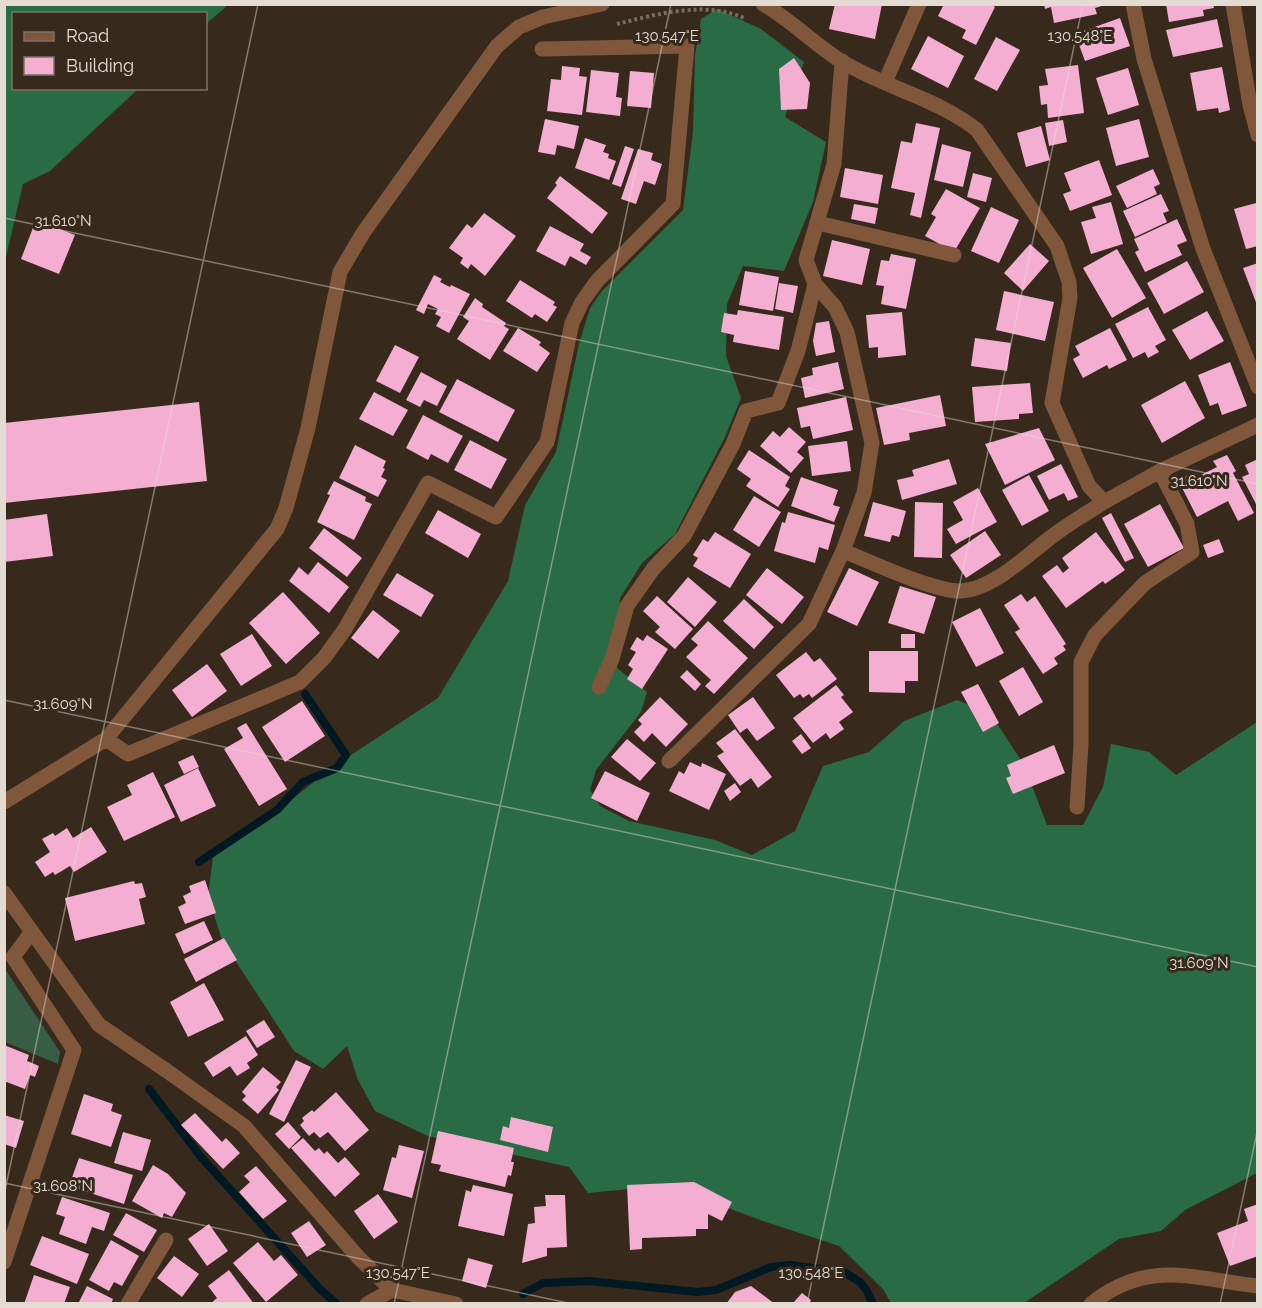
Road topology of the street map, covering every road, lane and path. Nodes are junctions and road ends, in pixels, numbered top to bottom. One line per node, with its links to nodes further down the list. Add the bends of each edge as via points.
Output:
1 (602, 4): 19 (street, via 543,17 519,27 497,46 363,233 340,272 308,428 277,529)
2 (763, 4): 7 (street)
3 (920, 4): 8 (street)
4 (1132, 4): 13 (street, via 1144,59 1196,228)
5 (1233, 4): 9 (street)
6 (542, 49): 19 (street, via 687,46 673,204 597,281 582,302 572,323 548,442 496,517 428,483 345,629 300,682 128,754)
7 (842, 61): 8 (street); 10 (street, via 834,164)
8 (885, 82): 16 (street, via 941,107 977,130 1057,246 1070,298 1052,403 1089,486)
9 (1257, 135)
10 (818, 223): 11 (street); 12 (street, via 806,260)
11 (954, 255)
12 (815, 284): 17 (street, via 836,307 847,332 873,443 864,493); 18 (street, via 798,351 778,403 746,411 733,444 684,536 653,569 627,606 612,659)
13 (1257, 387)
14 (1257, 425): 15 (street)
15 (1160, 471): 16 (street); 22 (street, via 1187,524 1192,552 1146,583 1095,635 1081,662)
16 (1104, 502): 17 (street, via 980,587 960,591 932,585)
17 (843, 551): 20 (street, via 809,624)
18 (599, 687)
19 (106, 739): 21 (street)
20 (669, 761)
21 (4, 802)
22 (1077, 807)
23 (4, 893): 24 (street)
24 (32, 933): 26 (street, via 13,957 74,1050); 28 (street, via 99,1025 244,1126 358,1257)
25 (166, 1240): 29 (street)
26 (4, 1262)
27 (1257, 1286): 32 (street, via 1179,1274 1149,1275 1122,1285)
28 (392, 1290): 30 (street); 31 (street)
29 (128, 1304)
30 (367, 1304)
31 (456, 1304)
32 (1091, 1304)

